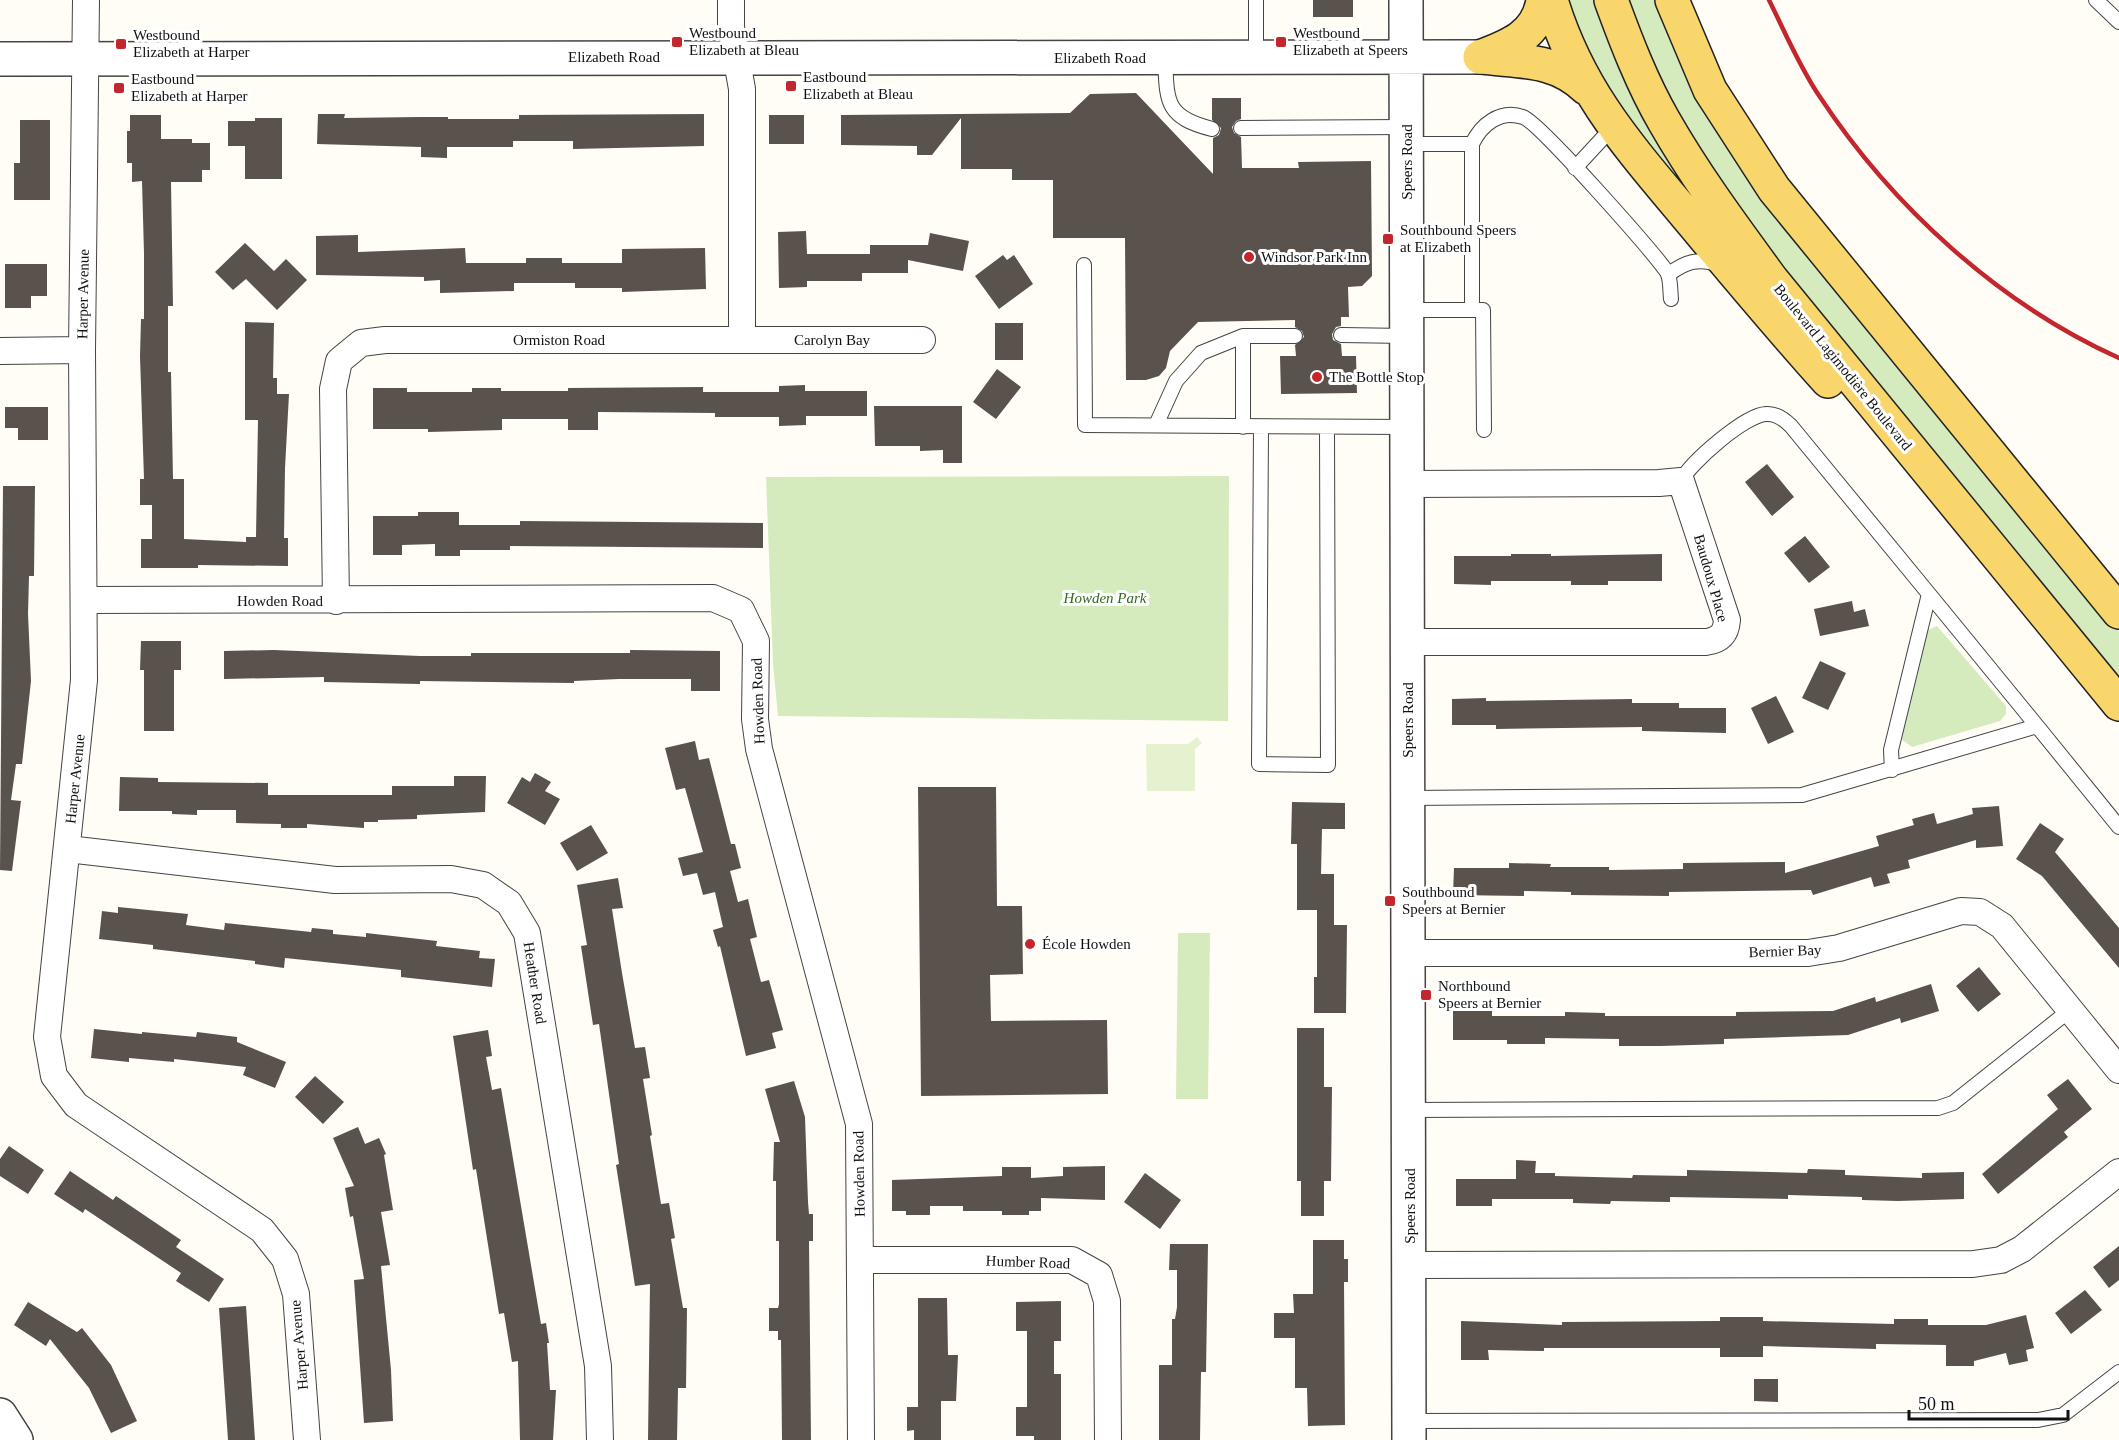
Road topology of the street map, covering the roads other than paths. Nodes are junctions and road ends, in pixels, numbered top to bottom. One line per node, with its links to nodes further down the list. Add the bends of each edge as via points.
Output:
1 (86, 0): 16 (street, Harper Avenue)
2 (731, 0): 11 (street)
3 (1256, 0): 17 (lane)
4 (1406, 0): 12 (street, Speers Road)
5 (1543, 0): 13 (main road, via 1532,30 1504,48)
6 (1551, 0): 18 (main road, via 1569,52)
7 (1611, 0): 44 (main road, Boulevard Lagimodière Boulevard, via 1663,120 1720,210)
8 (1672, 0): 50 (main road, via 1710,90 1774,189)
9 (2096, 0): 10 (lane)
10 (2119, 22)
11 (735, 56): 14 (street, Elizabeth Road); 16 (street, Elizabeth Road); 34 (street, via 742,89)
12 (1406, 56): 13 (street, Elizabeth Road); 17 (street, Elizabeth Road); 22 (street, Speers Road)
13 (1480, 57): 18 (main road, via 1554,67 1572,75)
14 (1165, 58): 17 (street, Elizabeth Road); 21 (lane, via 1168,101 1192,124)
15 (0, 59): 16 (street, Elizabeth Road)
16 (86, 59): 36 (street, Harper Avenue)
17 (1256, 59)
18 (1591, 94): 19 (main road)
19 (1613, 127): 24 (lane); 26 (main road)
20 (1241, 128): 22 (lane)
21 (1212, 129)
22 (1407, 136): 23 (lane); 30 (street, Speers Road)
23 (1472, 144): 24 (lane, via 1477,133 1497,118 1524,118); 29 (lane)
24 (1575, 168): 27 (lane)
25 (1084, 265): 38 (lane, via 1085,425)
26 (1734, 273): 27 (lane, via 1701,260 1691,261); 44 (main road, via 1840,395)
27 (1669, 274): 28 (lane)
28 (1671, 299)
29 (1472, 310): 30 (lane); 43 (lane, via 1484,310)
30 (1407, 323): 31 (lane); 42 (street, Speers Road)
31 (1341, 335)
32 (1243, 336): 33 (lane); 38 (lane, via 1201,353 1176,381); 39 (lane)
33 (1295, 336)
34 (742, 340): 35 (street, Carolyn Bay); 49 (street, Ormiston Road, via 361,342 339,361 333,389)
35 (922, 340)
36 (82, 350): 37 (street); 48 (street, Harper Avenue)
37 (0, 351)
38 (1156, 425): 39 (lane)
39 (1243, 427): 40 (lane)
40 (1261, 427): 41 (lane); 41 (lane, via 1259,764 1328,765)
41 (1327, 427): 42 (lane)
42 (1407, 427): 46 (street, Speers Road)
43 (1484, 430)
44 (1907, 446): 52 (main road, Boulevard Lagimodière Boulevard)
45 (1681, 481): 46 (street); 47 (lane, via 1692,465 1748,420 1774,414 1791,426); 51 (street, Baudoux Place, via 1727,620 1719,638 1707,642)
46 (1407, 484): 51 (street, Speers Road)
47 (1929, 594): 53 (lane); 54 (lane, via 1893,744)
48 (86, 600): 49 (street, Howden Road); 57 (street, Harper Avenue, via 84,680)
49 (336, 601): 63 (street, Howden Road, via 713,598 741,610 756,641 755,719 759,749 859,1124)
50 (2119, 612)
51 (1408, 642): 55 (street, Speers Road)
52 (2119, 704)
53 (2037, 726): 54 (lane); 56 (lane)
54 (1892, 770): 55 (lane, via 1790,796)
55 (1408, 798): 58 (street, Speers Road)
56 (2119, 827)
57 (68, 849): 69 (street, Harper Avenue, via 47,1037 54,1076 76,1105 262,1230 285,1259 296,1294); 70 (street, Heather Road, via 335,880 451,879 483,885 508,903 527,933 598,1366)
58 (1408, 953): 59 (street, Bernier Bay, via 1808,953 1970,911 1989,916 2002,926); 61 (street, Speers Road)
59 (2070, 1010): 60 (street, Bernier Bay); 61 (lane, via 1953,1103 1938,1108)
60 (2119, 1070)
61 (1409, 1110): 64 (street, Speers Road)
62 (2119, 1172): 64 (street, via 2022,1249 2001,1260 1973,1264)
63 (861, 1260): 71 (street, Howden Road); 72 (street, Humber Road, via 1072,1260 1099,1275 1107,1301)
64 (1410, 1265): 67 (street, Speers Road)
65 (2119, 1372): 67 (lane, via 2063,1415 2038,1420)
66 (0, 1415): 68 (street)
67 (1409, 1430)
68 (16, 1440)
69 (307, 1440)
70 (600, 1440)
71 (861, 1440)
72 (1108, 1440)

